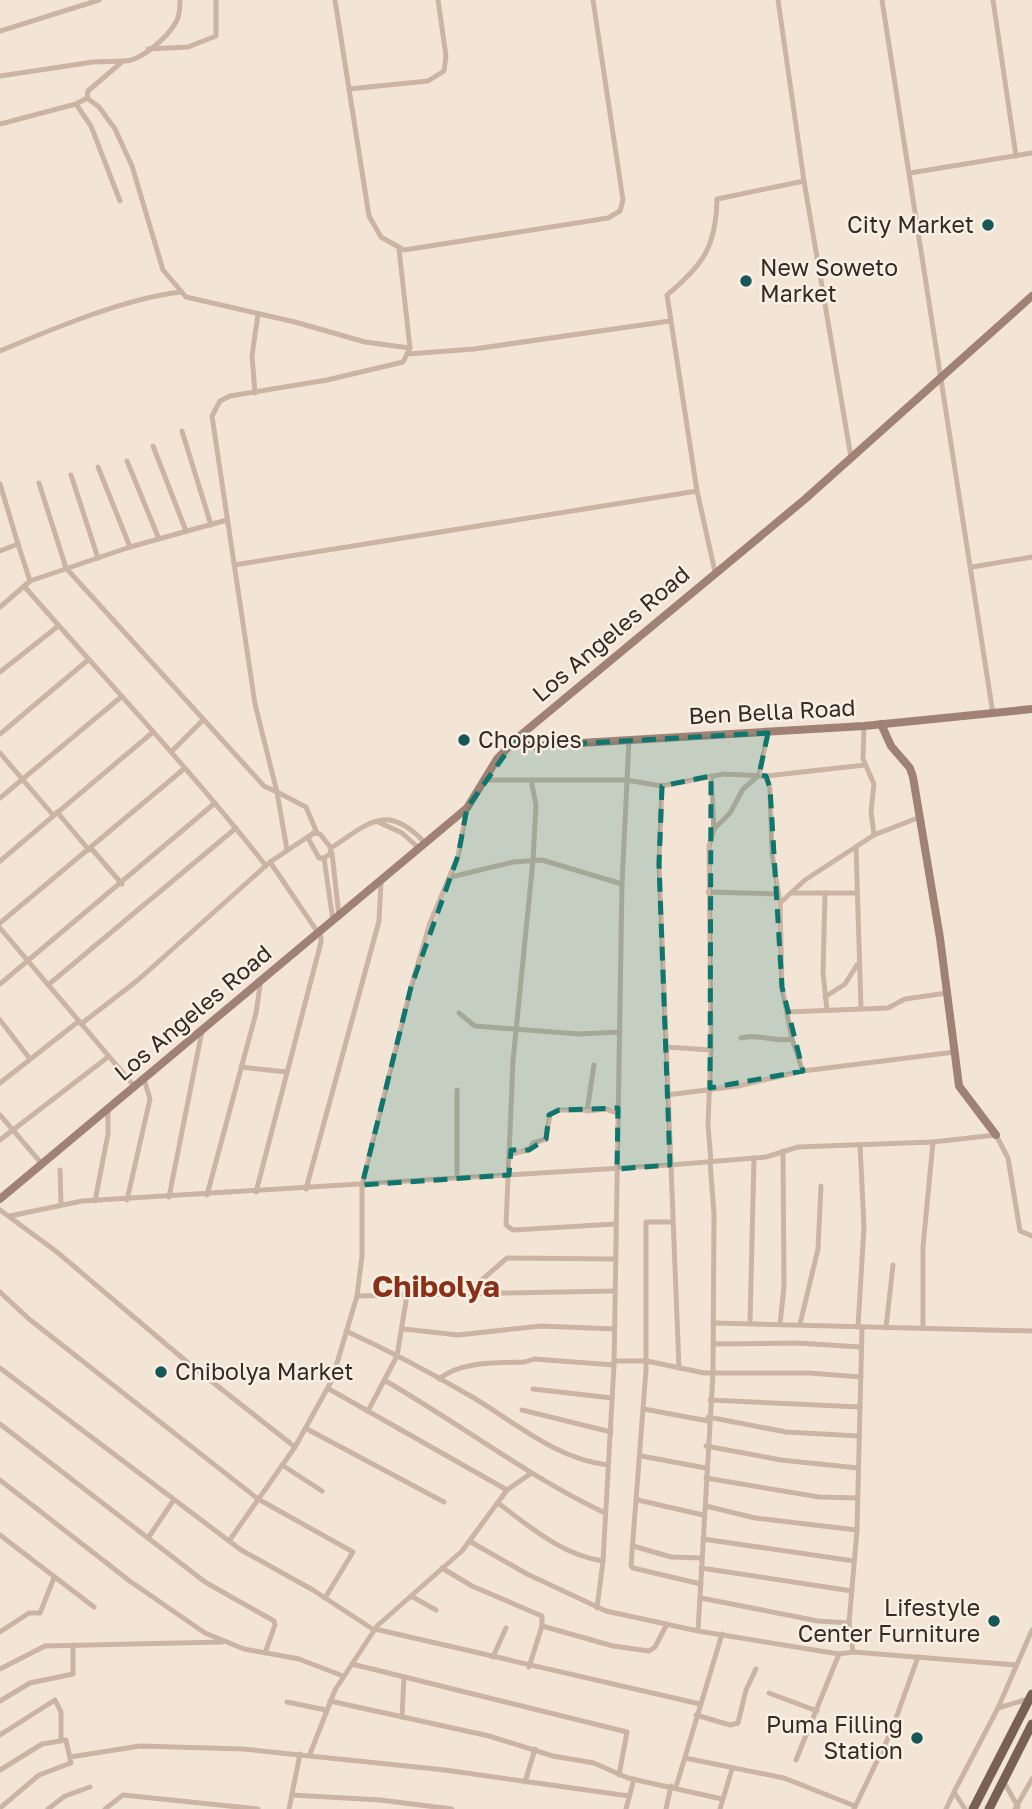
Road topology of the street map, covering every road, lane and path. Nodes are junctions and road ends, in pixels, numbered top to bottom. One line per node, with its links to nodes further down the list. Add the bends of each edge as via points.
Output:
1 (99, 0): 10 (street)
2 (180, 0): 11 (street, via 177,21)
3 (216, 0): 11 (street, via 216,36 188,47)
4 (335, 0): 14 (street)
5 (438, 0): 14 (street, via 444,71 428,81)
6 (593, 0): 23 (street, via 623,200 620,212 608,218 468,242)
7 (778, 0): 21 (street)
8 (882, 0): 20 (street)
9 (993, 0): 19 (street)
10 (0, 31)
11 (148, 49): 12 (street)
12 (123, 61): 13 (street); 15 (street, via 88,91)
13 (0, 76)
14 (349, 89): 23 (street, via 369,216 381,237)
15 (87, 98): 16 (street); 24 (street, via 108,118 132,166 163,270)
16 (76, 104): 17 (street); 22 (street, via 98,142)
17 (0, 124)
18 (1032, 153): 19 (street)
19 (1016, 156): 20 (street)
20 (910, 173): 30 (street)
21 (804, 181): 27 (street, via 717,199 716,231 700,263 667,295); 34 (street)
22 (120, 201)
23 (399, 249): 29 (street)
24 (180, 292): 26 (street, via 191,300); 28 (street, via 108,311)
25 (1031, 299): 30 (main road, Los Angeles Road)
26 (258, 314): 29 (street); 31 (street, via 252,356)
27 (670, 321): 29 (street, via 474,349); 40 (street)
28 (0, 351)
29 (409, 351): 31 (street, via 400,365)
30 (942, 379): 34 (main road, Los Angeles Road); 53 (street)
31 (255, 393): 43 (street, via 225,398 212,416)
32 (182, 431): 44 (street)
33 (153, 446): 45 (street)
34 (852, 458): 55 (main road, Los Angeles Road)
35 (127, 461): 46 (street)
36 (98, 467): 48 (street)
37 (71, 475): 51 (street)
38 (39, 483): 54 (street)
39 (0, 485): 41 (street)
40 (697, 491): 52 (street); 55 (street)
41 (8, 513): 42 (street); 47 (street)
42 (0, 516)
43 (227, 520): 44 (street); 52 (street)
44 (211, 525): 45 (street)
45 (186, 531): 46 (street)
46 (159, 539): 48 (street)
47 (18, 544): 49 (street); 56 (street)
48 (130, 547): 51 (street)
49 (0, 551)
50 (1032, 557): 53 (street)
51 (98, 558): 54 (street)
52 (234, 565): 84 (street, via 257,712)
53 (972, 567): 64 (street)
54 (66, 568): 56 (street); 65 (street)
55 (715, 572): 71 (main road, Los Angeles Road)
56 (30, 580): 57 (street)
57 (24, 586): 58 (street); 59 (street)
58 (0, 607)
59 (57, 627): 60 (street); 61 (street)
60 (88, 660): 62 (street); 70 (street)
61 (0, 672)
62 (121, 696): 68 (street); 79 (street)
63 (1032, 709): 64 (main road, Ben Bella Road)
64 (993, 714): 66 (main road, Ben Bella Road)
65 (203, 720): 73 (street); 84 (street, via 264,786)
66 (881, 724): 67 (main road, Ben Bella Road); 89 (main road, via 895,753 910,768)
67 (864, 726): 69 (main road, Ben Bella Road); 75 (street)
68 (153, 732): 73 (street); 88 (street)
69 (768, 733): 72 (main road, Ben Bella Road); 78 (street)
70 (0, 734)
71 (516, 739): 72 (main road, Ben Bella Road, via 530,746); 80 (main road, Los Angeles Road, via 497,759)
72 (629, 740): 82 (street)
73 (171, 752): 76 (street)
74 (0, 753): 79 (street)
75 (865, 765): 78 (street); 93 (street, via 874,784)
76 (185, 768): 86 (street); 97 (street)
77 (712, 776): 78 (street); 83 (street); 91 (street)
78 (762, 776): 91 (street, via 743,789); 112 (street, via 770,788)
79 (22, 779): 85 (street); 88 (street)
80 (486, 780): 81 (street); 87 (main road, Los Angeles Road)
81 (531, 780): 82 (street); 101 (street, via 536,805)
82 (626, 780): 83 (street); 107 (street)
83 (662, 786): 135 (street, via 659,864)
84 (277, 792): 92 (street, via 306,807); 99 (street)
85 (0, 798)
86 (215, 803): 90 (street); 106 (street)
87 (467, 808): 95 (main road, Los Angeles Road); 104 (street)
88 (55, 814): 97 (street); 102 (street)
89 (920, 817): 93 (street); 122 (main road)
90 (236, 828): 103 (street); 121 (street)
91 (715, 829): 108 (street, via 709,846)
92 (317, 833): 94 (street); 98 (street)
93 (874, 835): 96 (street)
94 (309, 839): 99 (street); 100 (street, via 319,858)
95 (423, 847): 98 (street, via 402,833 369,821); 105 (main road, Los Angeles Road)
96 (856, 847): 109 (street); 110 (street)
97 (90, 849): 106 (street); 115 (street)
98 (331, 849): 100 (street); 114 (street)
99 (287, 850): 103 (street)
100 (324, 858): 114 (street)
101 (533, 860): 104 (street); 107 (street, via 553,861); 130 (street)
102 (0, 861)
103 (268, 864): 116 (street); 129 (street, via 146,973)
104 (451, 877): 169 (street, via 430,923 411,987)
105 (381, 882): 114 (main road, Los Angeles Road); 171 (street, via 379,921)
106 (122, 884): 117 (street)
107 (622, 884): 132 (street)
108 (708, 892): 112 (street); 136 (street)
109 (856, 892): 111 (street); 118 (street)
110 (793, 893): 111 (street); 113 (street)
111 (825, 893): 123 (street)
112 (778, 894): 113 (street)
113 (780, 904): 126 (street)
114 (336, 919): 116 (main road, Los Angeles Road)
115 (0, 925): 117 (street)
116 (318, 933): 119 (main road, Los Angeles Road); 143 (street, via 320,949)
117 (28, 961): 120 (street); 121 (street)
118 (858, 964): 123 (street, via 845,984); 124 (street)
119 (261, 979): 131 (main road, Los Angeles Road); 141 (street)
120 (0, 984)
121 (48, 985): 129 (street)
122 (947, 993): 124 (street, via 905,999 888,1008); 137 (main road)
123 (825, 997): 125 (street)
124 (861, 1008): 125 (street)
125 (827, 1010): 126 (street)
126 (787, 1012): 134 (street)
127 (459, 1013): 130 (street, via 475,1026)
128 (0, 1020): 139 (street)
129 (80, 1022): 138 (street); 139 (street)
130 (517, 1028): 132 (street, via 579,1034); 160 (street)
131 (202, 1031): 144 (main road, Los Angeles Road); 174 (street)
132 (620, 1032): 152 (street)
133 (741, 1038): 134 (street)
134 (792, 1040): 142 (street)
135 (666, 1047): 136 (street); 149 (street)
136 (711, 1050): 147 (street)
137 (957, 1052): 142 (street); 155 (main road, via 961,1091)
138 (107, 1057): 146 (street); 154 (street)
139 (30, 1059): 145 (street)
140 (594, 1065): 151 (street)
141 (241, 1067): 143 (street); 173 (street)
142 (803, 1071): 147 (street)
143 (286, 1072): 172 (street)
144 (144, 1079): 146 (main road, Los Angeles Road); 176 (street, via 150,1099)
145 (0, 1083)
146 (135, 1087): 150 (main road, Los Angeles Road)
147 (710, 1088): 149 (street); 162 (street)
148 (457, 1090): 168 (street)
149 (667, 1095): 164 (street)
150 (108, 1109): 163 (main road, Los Angeles Road); 177 (street)
151 (587, 1110): 152 (street); 160 (street, via 550,1114 546,1139)
152 (618, 1113): 165 (street)
153 (0, 1115): 154 (street)
154 (13, 1130): 156 (street); 163 (street)
155 (996, 1135): 157 (street); 183 (street, via 1008,1158 1020,1231)
156 (0, 1140)
157 (933, 1142): 158 (street); 197 (street, via 923,1247)
158 (860, 1145): 159 (street); 195 (street, via 864,1227)
159 (783, 1151): 161 (street); 193 (street)
160 (511, 1154): 167 (street)
161 (754, 1158): 162 (street); 192 (street)
162 (711, 1162): 164 (street); 191 (street)
163 (43, 1164): 175 (main road, Los Angeles Road)
164 (670, 1165): 165 (street); 181 (street)
165 (617, 1169): 167 (street); 182 (street)
166 (60, 1170): 178 (street)
167 (509, 1175): 168 (street); 182 (street, via 509,1230)
168 (457, 1178): 169 (street)
169 (362, 1185): 171 (street); 190 (street)
170 (821, 1186): 194 (street, via 818,1249)
171 (306, 1189): 172 (street)
172 (256, 1192): 173 (street)
173 (207, 1195): 174 (street)
174 (169, 1198): 176 (street)
175 (0, 1199)
176 (127, 1200): 177 (street)
177 (95, 1201): 178 (street)
178 (61, 1204): 180 (street)
179 (0, 1210): 180 (street)
180 (10, 1216): 227 (street)
181 (672, 1222): 205 (street, via 646,1222); 208 (street)
182 (615, 1224): 184 (street)
183 (1032, 1236)
184 (615, 1259): 186 (street); 189 (street, via 507,1258 482,1279)
185 (893, 1265): 196 (street)
186 (614, 1291): 189 (street); 199 (street)
187 (0, 1292): 239 (street)
188 (407, 1295): 189 (street); 190 (street); 198 (street)
189 (473, 1295)
190 (357, 1296): 200 (street)
191 (713, 1323): 192 (street); 202 (street)
192 (750, 1323): 193 (street)
193 (780, 1324): 194 (street)
194 (800, 1324): 195 (street)
195 (860, 1327): 196 (street); 203 (street)
196 (886, 1328): 197 (street)
197 (923, 1328): 201 (street)
198 (404, 1329): 199 (street, via 458,1335 541,1326); 204 (street)
199 (614, 1329): 206 (street)
200 (346, 1331): 204 (street); 213 (street)
201 (1032, 1331)
202 (713, 1344): 203 (street); 209 (street)
203 (861, 1347): 210 (street)
204 (397, 1356): 211 (street); 212 (street)
205 (646, 1361): 206 (street); 208 (street); 218 (street)
206 (614, 1363): 211 (street, via 534,1359 463,1367); 215 (street)
207 (0, 1368): 241 (street)
208 (679, 1368): 209 (street)
209 (713, 1373): 210 (street); 216 (street)
210 (861, 1377): 217 (street)
211 (439, 1379): 230 (street, via 554,1448)
212 (384, 1380): 220 (street); 233 (street)
213 (329, 1389): 220 (street); 223 (street)
214 (533, 1389): 215 (street)
215 (612, 1398): 224 (street)
216 (710, 1400): 217 (street); 221 (street)
217 (860, 1407): 225 (street)
218 (644, 1409): 221 (street); 228 (street)
219 (522, 1410): 224 (street)
220 (368, 1411): 236 (street)
221 (708, 1419): 225 (street, via 786,1432); 226 (street)
222 (0, 1424): 249 (street)
223 (307, 1429): 227 (street); 242 (street)
224 (611, 1432): 230 (street)
225 (859, 1436): 232 (street)
226 (706, 1446): 231 (street); 232 (street)
227 (295, 1447): 229 (street)
228 (641, 1456): 231 (street); 240 (street)
229 (282, 1465): 237 (street); 239 (street)
230 (608, 1465): 245 (street)
231 (706, 1468): 234 (street)
232 (858, 1468): 238 (street)
233 (530, 1474): 236 (street); 245 (street)
234 (706, 1478): 238 (street, via 819,1497); 244 (street)
235 (0, 1480): 277 (street, via 131,1582)
236 (507, 1490): 243 (street)
237 (322, 1491)
238 (858, 1498): 247 (street)
239 (258, 1499): 251 (street); 263 (street, via 353,1552)
240 (638, 1500): 246 (street); 253 (street)
241 (173, 1501): 249 (street); 251 (street)
242 (444, 1502)
243 (498, 1503): 252 (street); 255 (street, via 558,1546)
244 (706, 1506): 246 (street); 247 (street, via 755,1518)
245 (605, 1513): 255 (street)
246 (703, 1515): 250 (street)
247 (856, 1530): 256 (street)
248 (0, 1535): 259 (street)
249 (148, 1538): 280 (street, via 205,1582 274,1621)
250 (703, 1539): 254 (street); 256 (street)
251 (229, 1541): 263 (street)
252 (471, 1542): 257 (street); 266 (street, via 515,1569)
253 (633, 1546): 254 (street, via 671,1557); 260 (street, via 633,1568)
254 (701, 1559): 258 (street)
255 (603, 1560): 266 (street)
256 (854, 1561): 261 (street)
257 (442, 1568): 262 (street); 270 (street, via 542,1616)
258 (701, 1568): 260 (street); 261 (street)
259 (54, 1578): 265 (street); 274 (street, via 40,1613 29,1613)
260 (701, 1584): 264 (street)
261 (852, 1591): 268 (street)
262 (411, 1596): 267 (street); 272 (street)
263 (325, 1598): 272 (street)
264 (701, 1598): 268 (street); 275 (street)
265 (94, 1607)
266 (597, 1608): 269 (street)
267 (436, 1610)
268 (849, 1623): 279 (street)
269 (667, 1624): 270 (street, via 649,1651); 275 (street)
270 (542, 1626): 286 (street)
271 (506, 1628): 282 (street)
272 (375, 1630): 282 (street); 284 (street)
273 (1032, 1630): 285 (street)
274 (0, 1632)
275 (698, 1632): 276 (street)
276 (722, 1634): 281 (street); 296 (street)
277 (223, 1642): 278 (street); 280 (street)
278 (73, 1644): 287 (street, via 38,1648); 293 (street, via 73,1674 30,1683)
279 (853, 1652): 281 (street); 283 (street)
280 (265, 1653): 289 (street, via 299,1658)
281 (839, 1654): 299 (street)
282 (493, 1657): 286 (street)
283 (918, 1657): 285 (street); 326 (street, via 891,1732)
284 (352, 1664): 289 (street); 290 (street)
285 (1016, 1665): 297 (street)
286 (529, 1667): 296 (street)
287 (0, 1669)
288 (756, 1669): 300 (street, via 738,1723 730,1726)
289 (343, 1676): 294 (street)
290 (404, 1677): 301 (street); 313 (street, via 627,1732)
291 (769, 1693): 299 (street)
292 (1031, 1696): 297 (street); 338 (main road)
293 (0, 1701)
294 (330, 1701): 298 (street); 301 (street)
295 (287, 1702): 298 (street)
296 (700, 1704): 300 (street)
297 (998, 1708): 320 (street)
298 (326, 1710): 307 (street)
299 (817, 1712): 310 (street)
300 (696, 1715): 309 (street)
301 (402, 1717): 305 (street)
302 (1032, 1724): 317 (main road)
303 (0, 1735): 304 (street, via 55,1700 61,1712)
304 (61, 1739): 308 (street, via 66,1739); 312 (street, via 31,1750)
305 (535, 1749): 313 (street, via 594,1763); 316 (street)
306 (300, 1754): 307 (street); 308 (street, via 147,1746); 321 (street)
307 (310, 1754): 316 (street)
308 (70, 1757): 325 (street, via 69,1764 39,1775)
309 (685, 1758): 311 (street); 318 (street)
310 (796, 1760)
311 (732, 1769): 323 (street); 326 (street, via 784,1778)
312 (0, 1770)
313 (619, 1775): 314 (street)
314 (634, 1779): 318 (street); 322 (street)
315 (1032, 1779): 327 (street)
316 (525, 1782): 322 (street)
317 (1003, 1782): 327 (street); 339 (main road)
318 (673, 1786): 323 (street); 334 (street)
319 (90, 1787): 328 (street, via 65,1796)
320 (954, 1792): 336 (street); 337 (street)
321 (292, 1795): 331 (street); 332 (street)
322 (629, 1796): 333 (street)
323 (722, 1799): 335 (street)
324 (216, 1806): 329 (street, via 123,1795); 330 (street)
325 (0, 1808)
326 (854, 1808)
327 (1017, 1808)
328 (48, 1809)
329 (105, 1809)
330 (258, 1809)
331 (289, 1809)
332 (452, 1809)
333 (626, 1809)
334 (666, 1809)
335 (720, 1809)
336 (946, 1809)
337 (965, 1809)
338 (973, 1809)
339 (989, 1809)

